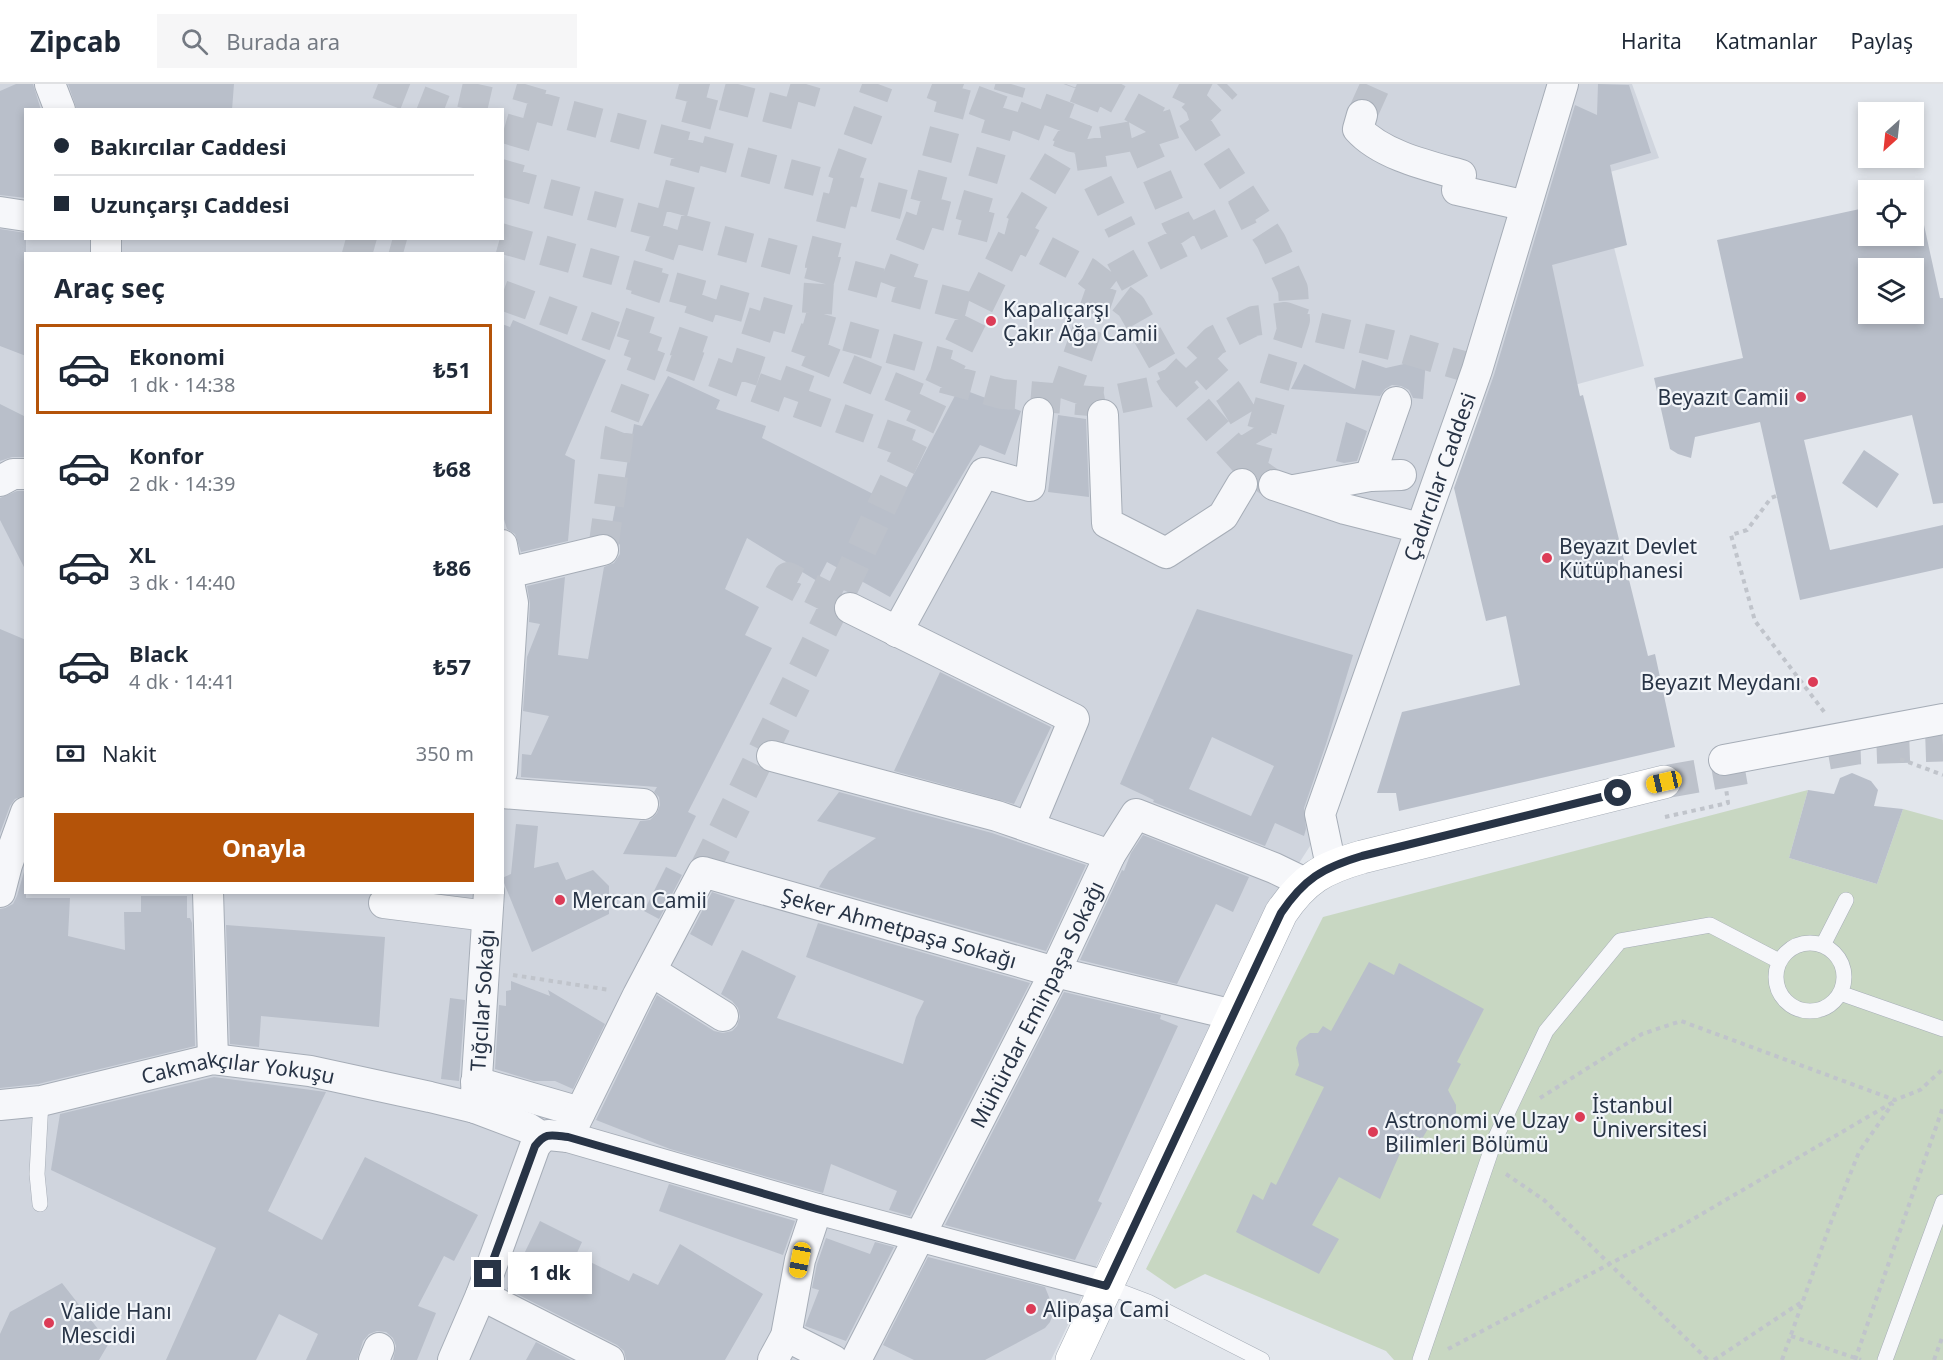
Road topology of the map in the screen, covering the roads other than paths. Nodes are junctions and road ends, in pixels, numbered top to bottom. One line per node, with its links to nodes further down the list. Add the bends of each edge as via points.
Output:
1 (50, 84): 3 (street)
2 (1563, 84): 5 (street, Çadırcılar Caddesi)
3 (59, 108)
4 (1362, 115): 5 (street, via 1358,129 1366,138 1414,162 1461,175 1457,190)
5 (1526, 206): 16 (street, Çadırcılar Caddesi, via 1477,370)
6 (0, 212): 7 (street)
7 (24, 216)
8 (1396, 402): 13 (street)
9 (1038, 413): 20 (street, via 1030,486 984,473)
10 (1103, 415): 15 (street, via 1107,524 1166,554 1224,516)
11 (24, 474): 14 (street, via 13,474)
12 (1401, 475): 13 (street)
13 (1370, 476): 16 (street, via 1281,488)
14 (0, 481)
15 (1242, 484)
16 (1420, 528): 31 (street, Çadırcılar Caddesi, via 1320,814)
17 (603, 550): 18 (street)
18 (505, 559): 22 (street, via 513,603)
19 (850, 608): 20 (street)
20 (897, 632): 29 (street, via 1074,719)
21 (1943, 719): 24 (street)
22 (504, 741)
23 (772, 756): 29 (street)
24 (1724, 760)
25 (1664, 782): 31 (main road)
26 (504, 793): 27 (street)
27 (643, 804)
28 (24, 818): 33 (street)
29 (1029, 827): 30 (street)
30 (1110, 855): 32 (street, Mühürdar Eminpaşa Sokağı, via 1136,814); 40 (street, Mühürdar Eminpaşa Sokağı)
31 (1331, 866): 32 (main road)
32 (1305, 884): 43 (main road, via 1281,913)
33 (0, 892)
34 (208, 894): 46 (street)
35 (1846, 900): 38 (lane)
36 (384, 903): 37 (street)
37 (488, 904): 47 (street, Tığcılar Sokağı)
38 (1822, 945): 39 (lane, via 1803,943 1791,947); 42 (lane, via 1839,958 1843,968)
39 (1779, 961): 42 (lane, via 1777,987 1790,1005 1809,1011 1821,1009); 64 (lane, via 1710,925 1620,941 1546,1031 1495,1139)
40 (1055, 972): 41 (street, Şeker Ahmetpaşa Sokağı, via 703,872); 43 (street, Şeker Ahmetpaşa Sokağı); 54 (street, Mühürdar Eminpaşa Sokağı)
41 (644, 983): 44 (street); 50 (street)
42 (1840, 993): 45 (lane)
43 (1234, 1014): 55 (main road)
44 (723, 1016)
45 (1943, 1029)
46 (213, 1059): 47 (street, Cakmakçılar Yokuşu); 48 (street, Cakmakçılar Yokuşu)
47 (476, 1095): 50 (street); 50 (street, via 528,1128)
48 (41, 1101): 49 (street, Cakmakçılar Yokuşu); 52 (lane, via 37,1174)
49 (0, 1105)
50 (563, 1128): 53 (street); 56 (street, via 535,1146)
51 (1943, 1202): 65 (lane)
52 (40, 1204)
53 (817, 1209): 54 (street); 57 (street)
54 (918, 1237): 55 (street); 61 (street, Mühürdar Eminpaşa Sokağı)
55 (1106, 1286): 62 (main road); 63 (lane, via 1148,1302)
56 (481, 1295): 58 (street); 59 (street)
57 (779, 1348): 60 (street)
58 (453, 1360)
59 (609, 1360)
60 (833, 1360)
61 (856, 1360)
62 (1072, 1360)
63 (1262, 1360)
64 (1420, 1360)
65 (1885, 1360)

